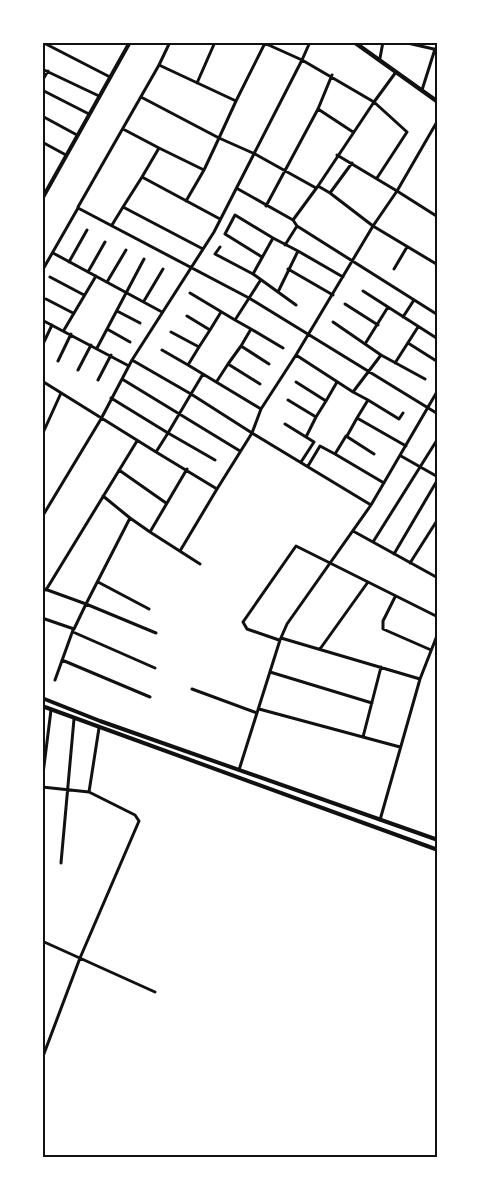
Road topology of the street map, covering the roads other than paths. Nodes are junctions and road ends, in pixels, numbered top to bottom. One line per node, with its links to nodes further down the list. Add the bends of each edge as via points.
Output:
1 (42, 42): 19 (street)
2 (130, 42): 19 (street)
3 (170, 42): 14 (street)
4 (215, 42): 21 (street)
5 (310, 42): 13 (street)
6 (354, 42): 10 (main road)
7 (383, 42): 12 (street)
8 (403, 42): 11 (street)
9 (264, 43): 13 (street); 26 (street)
10 (361, 45): 12 (main road)
11 (436, 50): 23 (street)
12 (380, 58): 17 (main road)
13 (302, 60): 18 (street); 39 (street)
14 (159, 65): 21 (street); 25 (street)
15 (42, 69): 16 (street)
16 (48, 70): 20 (street); 24 (street)
17 (396, 72): 23 (main road); 27 (street)
18 (332, 75): 27 (street); 29 (street)
19 (110, 77): 24 (street)
20 (42, 81)
21 (197, 83): 26 (street)
22 (42, 90): 30 (street)
23 (422, 90): 28 (main road)
24 (99, 96): 30 (street)
25 (141, 97): 33 (street); 36 (street)
26 (236, 100): 36 (street)
27 (374, 102): 34 (street); 46 (street, via 408,130)
28 (438, 102)
29 (318, 109): 34 (street); 44 (street)
30 (89, 114): 35 (street)
31 (42, 116): 35 (street)
32 (438, 120): 49 (street)
33 (123, 129): 38 (street); 55 (street)
34 (352, 132): 41 (street)
35 (77, 135): 40 (street)
36 (219, 138): 39 (street); 43 (street)
37 (42, 142): 40 (street)
38 (159, 148): 43 (street); 45 (street)
39 (255, 154): 44 (street); 48 (street)
40 (66, 155): 51 (street)
41 (337, 155): 42 (street); 47 (street)
42 (352, 163): 46 (street); 50 (street)
43 (204, 170): 52 (street)
44 (286, 170): 47 (street); 53 (street)
45 (142, 177): 52 (street); 54 (street)
46 (377, 178): 49 (street)
47 (317, 187): 50 (street); 58 (street)
48 (237, 189): 53 (street); 57 (street)
49 (397, 191): 56 (street); 61 (street)
50 (330, 192): 61 (street)
51 (42, 199)
52 (186, 202): 57 (street)
53 (266, 206): 58 (street)
54 (123, 207): 59 (street); 68 (street)
55 (78, 208): 59 (street); 71 (street)
56 (438, 217)
57 (220, 219): 68 (street)
58 (293, 220): 60 (street)
59 (112, 225): 77 (street)
60 (297, 226): 65 (street); 74 (street)
61 (373, 226): 67 (street); 74 (street)
62 (87, 230): 75 (street)
63 (273, 238): 65 (street); 72 (street); 72 (street, via 235,215 225,234)
64 (105, 242): 82 (street)
65 (285, 244): 70 (street)
66 (220, 247): 83 (street, via 215,254)
67 (407, 247): 76 (street); 80 (street)
68 (203, 249): 77 (street)
69 (126, 250): 88 (street)
70 (298, 251): 79 (street); 86 (street)
71 (52, 253): 75 (street); 81 (street)
72 (262, 257): 83 (street)
73 (144, 259): 90 (street)
74 (353, 261): 86 (street); 97 (street)
75 (69, 262): 82 (street)
76 (438, 265)
77 (191, 267): 95 (street); 103 (street)
78 (163, 269): 98 (street)
79 (288, 269): 91 (street); 94 (street)
80 (394, 269)
81 (42, 271)
82 (88, 272): 84 (street)
83 (253, 274): 87 (street)
84 (96, 276): 88 (street); 93 (street)
85 (50, 277): 93 (street)
86 (343, 277): 94 (street)
87 (260, 280): 91 (street); 95 (street)
88 (107, 282): 90 (street)
89 (363, 291): 101 (street)
90 (127, 292): 98 (street); 102 (street)
91 (278, 292): 99 (street)
92 (190, 293): 104 (street)
93 (84, 295): 105 (street)
94 (333, 295): 122 (street)
95 (249, 298): 110 (street); 122 (street)
96 (46, 299): 105 (street)
97 (414, 300): 106 (street); 108 (street)
98 (144, 301): 103 (street)
99 (296, 304)
100 (345, 304): 114 (street)
101 (388, 307): 108 (street); 114 (street)
102 (117, 311): 112 (street); 116 (street)
103 (162, 312): 137 (street)
104 (221, 312): 110 (street); 119 (street)
105 (73, 313): 118 (street)
106 (438, 315)
107 (186, 316): 119 (street)
108 (403, 317): 115 (street)
109 (42, 320): 113 (street)
110 (235, 320): 117 (street)
111 (333, 322): 126 (street)
112 (140, 323)
113 (52, 325): 118 (street); 128 (street)
114 (378, 325): 126 (street)
115 (418, 327): 123 (street); 125 (street)
116 (107, 329): 124 (street); 131 (street)
117 (251, 329): 129 (street); 132 (street)
118 (64, 330): 121 (street)
119 (210, 330): 130 (street)
120 (171, 332): 130 (street)
121 (71, 334): 127 (street); 138 (street)
122 (309, 336): 134 (street); 146 (street)
123 (438, 339)
124 (130, 342)
125 (408, 343): 139 (street); 140 (street)
126 (365, 344): 135 (street)
127 (91, 345): 131 (street); 145 (street)
128 (42, 346)
129 (241, 346): 141 (street); 142 (street)
130 (199, 347): 143 (street)
131 (97, 348): 136 (street)
132 (283, 348)
133 (162, 350): 143 (street)
134 (296, 355): 154 (street); 165 (street)
135 (381, 355): 140 (street); 146 (street)
136 (111, 356): 144 (street); 149 (street)
137 (132, 360): 144 (street); 159 (street)
138 (58, 361)
139 (438, 362)
140 (395, 363): 150 (street)
141 (228, 364): 152 (street); 155 (street)
142 (269, 364)
143 (188, 365): 147 (street)
144 (129, 366): 148 (street)
145 (78, 370)
146 (368, 372): 157 (street); 164 (street)
147 (203, 374): 152 (street); 159 (street)
148 (122, 379): 160 (street); 167 (street)
149 (98, 380)
150 (425, 380)
151 (42, 381): 158 (street)
152 (217, 381): 165 (street)
153 (296, 382): 162 (street)
154 (337, 382): 157 (street); 162 (street)
155 (260, 384)
156 (438, 390): 164 (street)
157 (353, 392): 163 (street)
158 (61, 393): 171 (street); 175 (street)
159 (191, 394): 167 (street); 174 (street)
160 (111, 398): 171 (street); 173 (street)
161 (288, 400): 169 (street)
162 (326, 400): 169 (street)
163 (368, 400): 166 (street, via 399,419); 170 (street)
164 (428, 407): 168 (street); 180 (street)
165 (261, 409): 174 (street)
166 (403, 413)
167 (179, 414): 173 (street); 181 (street)
168 (438, 414)
169 (316, 417): 177 (street)
170 (357, 418): 176 (street); 180 (street)
171 (101, 419): 179 (street); 198 (street)
172 (285, 424): 177 (street)
173 (168, 433): 182 (street); 186 (street)
174 (252, 433): 181 (street); 187 (street)
175 (42, 435)
176 (346, 436): 183 (street); 184 (street)
177 (306, 437): 187 (street, via 314,442)
178 (437, 440): 189 (street)
179 (137, 441): 182 (street); 190 (street)
180 (406, 446): 185 (street)
181 (240, 451): 194 (street)
182 (156, 452): 191 (street)
183 (335, 454): 188 (street, via 320,446); 193 (street)
184 (374, 454)
185 (401, 456): 189 (street); 193 (street)
186 (215, 460)
187 (301, 462): 188 (street)
188 (308, 466): 197 (street)
189 (421, 466): 192 (street); 203 (street)
190 (119, 470): 195 (street); 196 (street)
191 (187, 470): 194 (street); 196 (street)
192 (438, 478): 205 (street)
193 (384, 483): 197 (street)
194 (218, 489): 204 (street)
195 (103, 496): 199 (street); 212 (street)
196 (166, 503): 202 (street)
197 (371, 505): 201 (street)
198 (42, 517)
199 (130, 518): 202 (street); 210 (street)
200 (438, 519): 208 (street)
201 (353, 531): 203 (street); 206 (street)
202 (150, 532): 204 (street)
203 (373, 542): 205 (street)
204 (180, 551): 207 (street)
205 (394, 554): 208 (street)
206 (331, 563): 211 (street); 221 (street); 221 (street, via 295,546 243,620 245,628)
207 (200, 564)
208 (410, 564): 209 (street)
209 (438, 577)
210 (98, 582): 214 (street); 215 (street)
211 (368, 582): 213 (street); 222 (street)
212 (44, 589): 214 (street)
213 (396, 596): 216 (street); 223 (street, via 383,629)
214 (86, 604): 218 (street); 219 (street)
215 (149, 609)
216 (438, 617)
217 (42, 618): 218 (street)
218 (73, 631): 224 (street); 226 (street)
219 (156, 633)
220 (438, 633): 223 (street)
221 (280, 639): 222 (street); 227 (street)
222 (320, 649): 225 (street)
223 (431, 650): 228 (street)
224 (62, 660): 229 (street); 231 (street)
225 (381, 667): 228 (street); 233 (street)
226 (155, 668)
227 (269, 672): 233 (street); 236 (street)
228 (420, 678): 240 (street)
229 (55, 680)
230 (192, 689): 236 (street)
231 (150, 697)
232 (42, 698): 241 (street)
233 (372, 703): 239 (street)
234 (42, 706): 235 (street)
235 (51, 710): 237 (street); 242 (street)
236 (258, 711): 239 (street); 241 (street)
237 (75, 719): 238 (street); 244 (street)
238 (99, 728): 245 (street); 248 (street)
239 (363, 737): 240 (street)
240 (400, 747): 246 (street)
241 (239, 770): 246 (street)
242 (42, 782)
243 (42, 788): 244 (street)
244 (67, 790): 245 (street); 249 (street)
245 (89, 792): 251 (street, via 135,815 139,821)
246 (380, 820): 247 (street)
247 (438, 840)
248 (438, 850)
249 (61, 863)
250 (42, 941): 251 (street)
251 (80, 958): 252 (street); 253 (street)
252 (154, 992)
253 (42, 1059)

